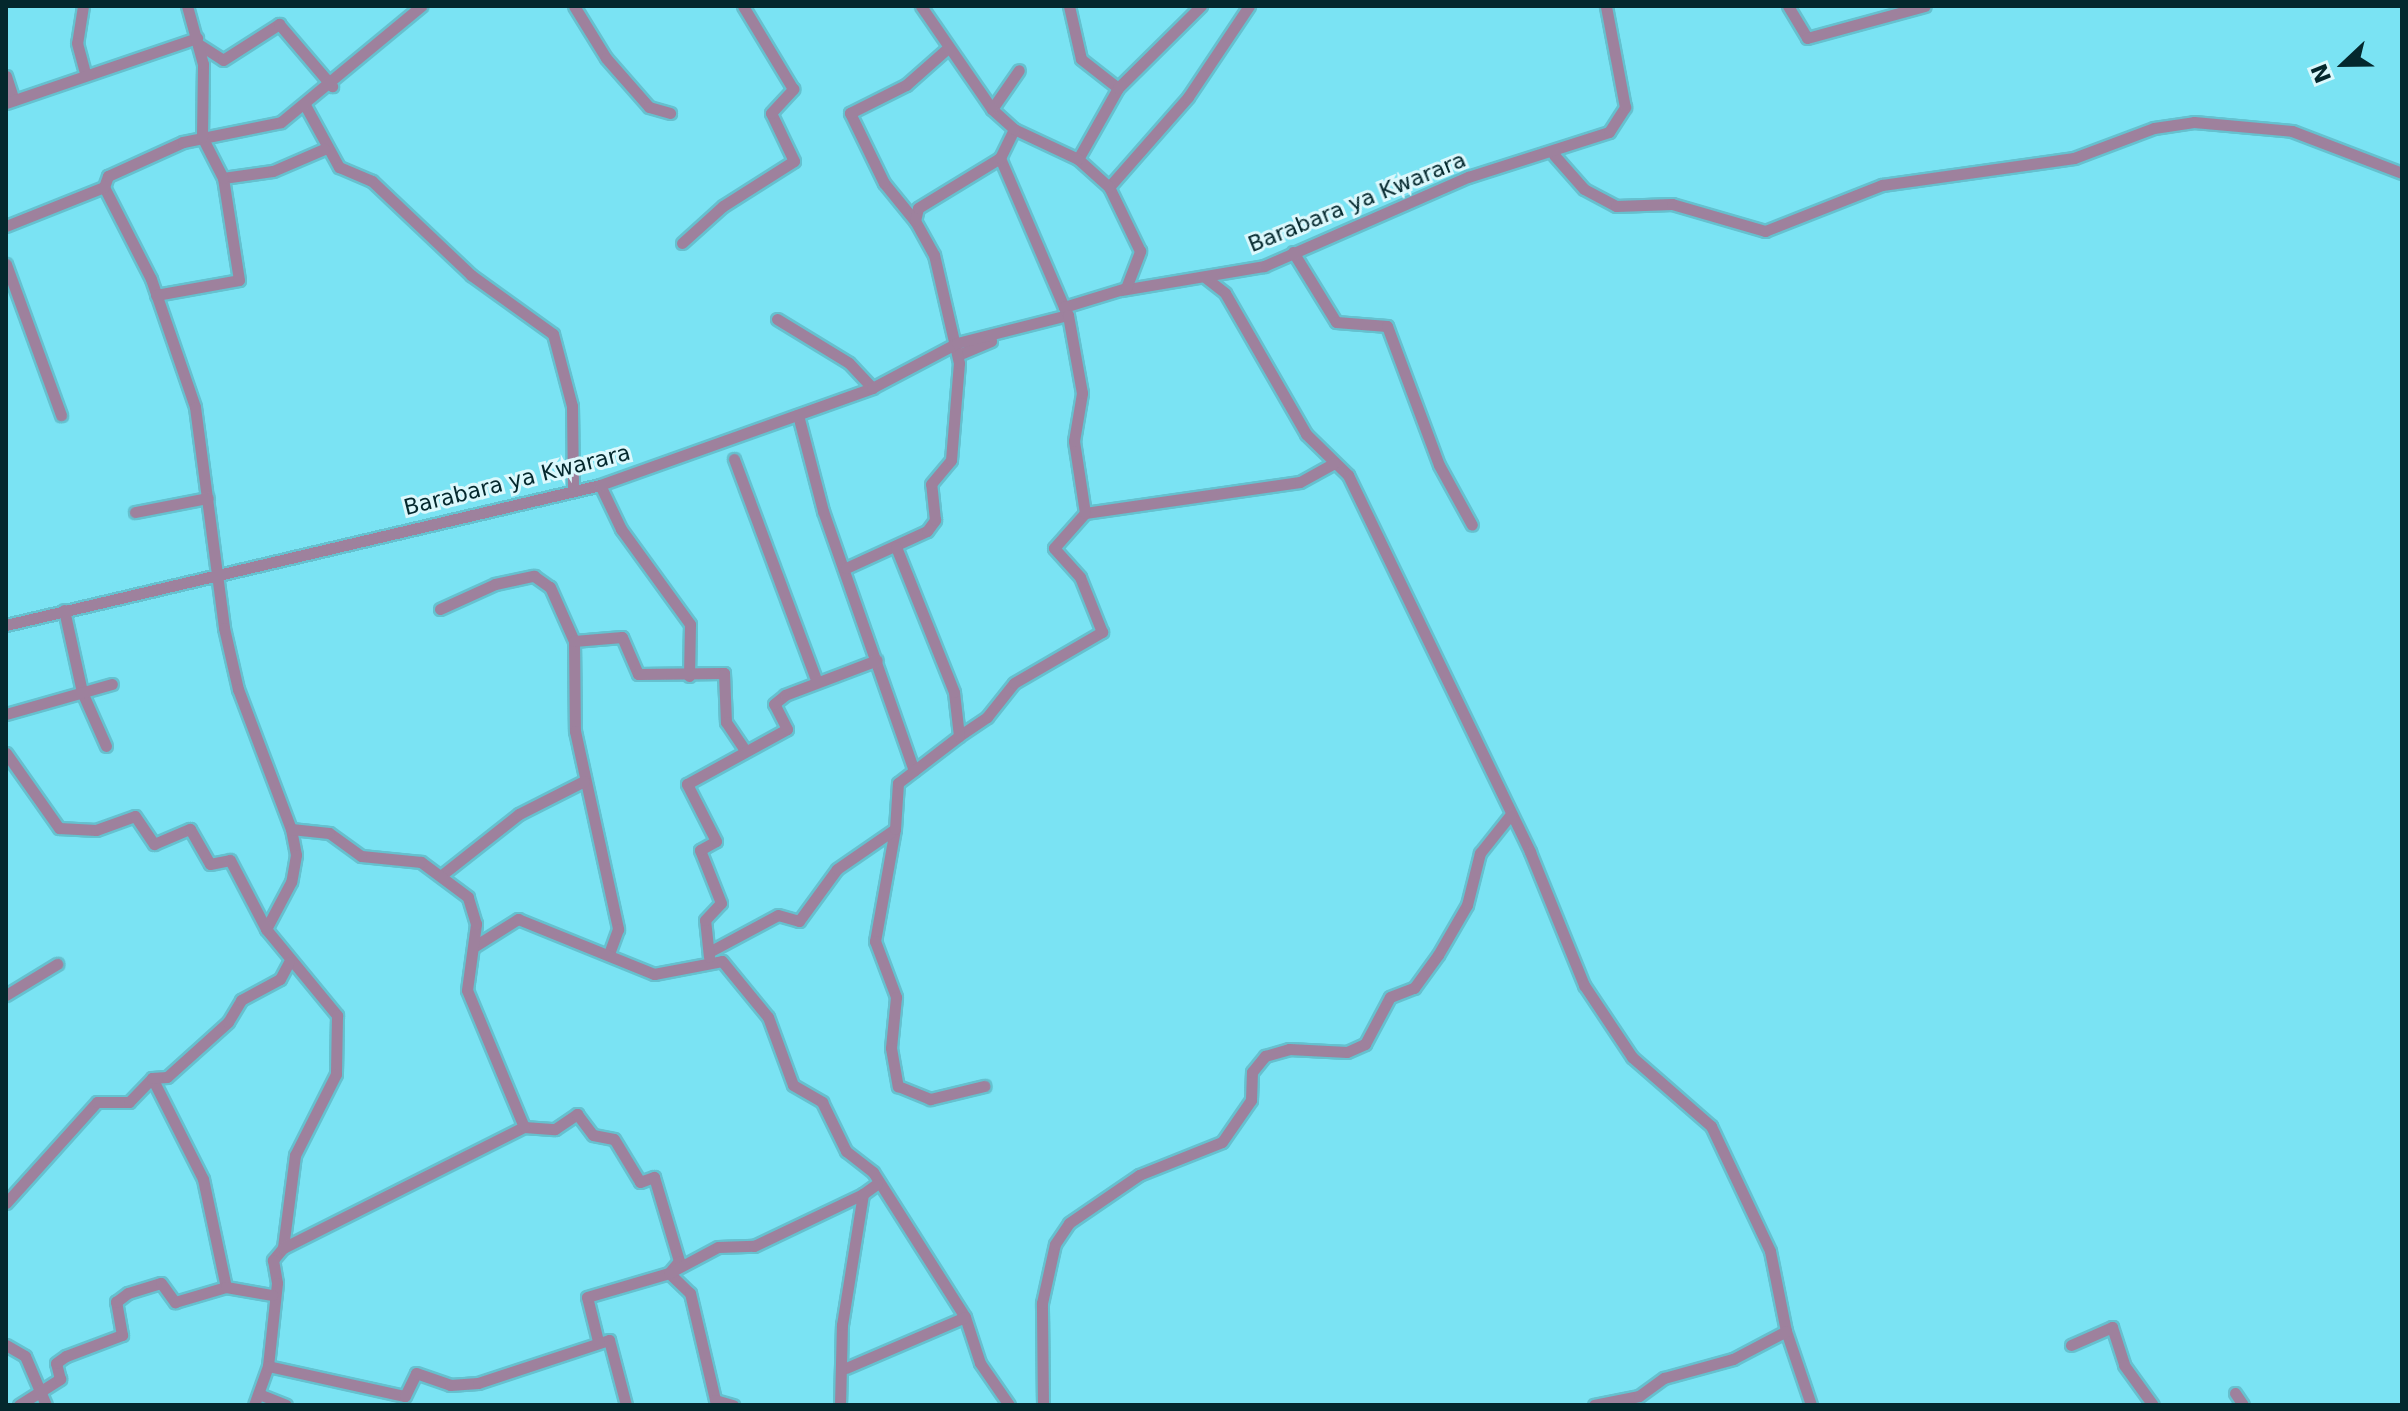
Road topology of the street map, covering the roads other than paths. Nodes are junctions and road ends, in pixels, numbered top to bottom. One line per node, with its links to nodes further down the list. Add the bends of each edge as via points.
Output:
1 (83, 6): 16 (street, via 77,43)
2 (187, 6): 13 (street)
3 (421, 6): 18 (street)
4 (574, 6): 23 (street, via 606,58 649,107)
5 (743, 6): 36 (street, via 793,89 771,113 794,161 723,206)
6 (921, 6): 14 (street)
7 (1069, 6): 19 (street, via 1081,59)
8 (1201, 6): 19 (street)
9 (1249, 6): 33 (street, via 1188,97)
10 (1606, 6): 27 (street, Barabara ya Kwarara, via 1625,107 1609,132)
11 (1788, 6): 12 (street, via 1807,38)
12 (1925, 6)
13 (198, 41): 16 (street); 18 (street, via 223,60 279,24); 25 (street)
14 (948, 48): 22 (street); 34 (street, via 906,85 850,113 884,183)
15 (1019, 70): 22 (street)
16 (85, 73): 20 (street)
17 (6, 76): 20 (street)
18 (332, 86): 21 (street)
19 (1118, 88): 29 (street)
20 (10, 101)
21 (305, 105): 25 (street, via 281,122); 26 (street)
22 (992, 109): 24 (street)
23 (670, 113)
24 (1014, 129): 28 (street); 29 (street)
25 (202, 137): 31 (street); 32 (street, via 108,176)
26 (324, 149): 31 (street, via 273,171); 51 (street, via 339,167 372,181 471,275 553,334 572,406)
27 (1554, 155): 30 (street, via 1584,189 1616,206 1672,204 1765,231 1882,185 2074,158 2154,128 2194,122 2292,131); 37 (street, Barabara ya Kwarara, via 1468,177)
28 (1000, 158): 34 (street, via 918,208); 42 (street)
29 (1078, 159): 33 (street)
30 (2402, 173)
31 (223, 178): 41 (street, via 239,280)
32 (104, 187): 35 (street); 41 (street)
33 (1109, 187): 40 (street, via 1140,251)
34 (915, 221): 44 (street, via 934,255)
35 (6, 226)
36 (682, 243)
37 (1293, 252): 39 (street, Barabara ya Kwarara); 55 (street, via 1336,322 1387,326 1439,465)
38 (6, 264): 46 (street)
39 (1206, 278): 40 (street, Barabara ya Kwarara); 49 (street, via 1225,293 1306,434)
40 (1126, 288): 42 (street, Barabara ya Kwarara)
41 (156, 295): 52 (street, via 195,407)
42 (1066, 311): 44 (street, Barabara ya Kwarara); 54 (street, via 1082,393 1074,441)
43 (777, 319): 45 (street, via 849,363)
44 (958, 349): 45 (street, Barabara ya Kwarara); 56 (street, via 958,425 951,460 931,484 935,520)
45 (872, 388): 47 (street, Barabara ya Kwarara)
46 (61, 415)
47 (798, 415): 50 (street, Barabara ya Kwarara); 57 (street)
48 (734, 459): 65 (street)
49 (1334, 463): 54 (street, via 1300,482); 75 (street, via 1348,475)
50 (600, 485): 51 (street, Barabara ya Kwarara); 64 (street, via 621,529 690,624)
51 (573, 488): 58 (street, Barabara ya Kwarara)
52 (208, 498): 53 (street); 58 (street)
53 (135, 512)
54 (1085, 513): 69 (street, via 1054,548 1080,577 1102,632 1014,683 987,717)
55 (1472, 525)
56 (896, 547): 57 (street); 69 (street, via 954,692)
57 (846, 568): 63 (street)
58 (215, 579): 60 (street, Barabara ya Kwarara); 76 (street, via 238,689)
59 (440, 609): 62 (street, via 485,587 534,576 550,587)
60 (64, 610): 61 (street, Barabara ya Kwarara); 67 (street)
61 (6, 625)
62 (574, 641): 64 (street, via 622,637 638,674); 74 (street, via 570,676)
63 (877, 660): 65 (street); 73 (street)
64 (689, 676): 71 (street, via 724,673 726,722)
65 (817, 682): 71 (street, via 774,704 787,729)
66 (112, 684): 67 (street)
67 (82, 692): 68 (street); 70 (street)
68 (6, 714)
69 (959, 736): 73 (street)
70 (106, 746)
71 (743, 747): 82 (street, via 687,784 716,841 700,850 721,903 705,920)
72 (6, 753): 79 (street, via 59,828 96,830 135,816 154,844 190,829 210,864 230,860)
73 (914, 771): 77 (street, via 898,783)
74 (584, 781): 78 (street, via 519,814); 81 (street, via 618,929)
75 (1511, 814): 97 (street, via 1584,985 1638,1063 1711,1126 1770,1251); 113 (street, via 1480,853 1467,905 1438,955 1414,988 1390,997 1365,1044 1347,1052 1289,1049 1265,1056 1252,1072 1251,1100 1222,1142 1139,1175 1069,1223 1055,1244 1042,1303)
76 (291, 829): 78 (street, via 317,829 361,856 421,862); 79 (street, via 296,855 291,882)
77 (895, 829): 82 (street, via 837,869 799,921 778,915); 87 (street, via 875,941 896,997 891,1048 898,1086 930,1099)
78 (443, 874): 80 (street, via 468,897)
79 (266, 929): 83 (street)
80 (475, 946): 81 (street, via 518,919); 88 (street, via 466,959 472,1006)
81 (610, 951): 82 (street, via 654,974)
82 (709, 957): 89 (street, via 722,961 756,1000 793,1085 822,1102 846,1151)
83 (289, 962): 86 (street, via 280,979 241,1000 167,1077); 92 (street, via 337,1015 336,1074 295,1155)
84 (57, 964): 85 (street)
85 (6, 995)
86 (152, 1078): 91 (street, via 129,1102 97,1102); 94 (street, via 203,1179)
87 (984, 1086)
88 (524, 1127): 92 (street); 93 (street, via 555,1129 577,1114 593,1135 614,1139 640,1182 654,1177 679,1261)
89 (877, 1184): 90 (street); 96 (street)
90 (863, 1194): 93 (street, via 774,1238 718,1247); 102 (street, via 842,1325)
91 (6, 1203)
92 (283, 1248): 95 (street, via 273,1260)
93 (669, 1273): 98 (street, via 587,1297); 110 (street, via 690,1293 715,1400)
94 (226, 1287): 95 (street); 103 (street, via 175,1302 161,1283 128,1293 116,1302 122,1335 56,1363 60,1379)
95 (272, 1295): 101 (street)
96 (965, 1317): 102 (street); 112 (street, via 980,1363)
97 (1786, 1331): 114 (street, via 1733,1359 1664,1378 1639,1396); 115 (street)
98 (598, 1341): 101 (street, via 478,1383 450,1385 416,1373 405,1396); 109 (street, via 612,1345)
99 (6, 1345): 103 (street, via 25,1356)
100 (2071, 1345): 116 (street, via 2112,1327 2124,1365)
101 (268, 1366): 105 (street)
102 (846, 1368): 111 (street)
103 (41, 1393): 106 (street); 107 (street)
104 (2235, 1393): 117 (street)
105 (256, 1399): 108 (street)
106 (19, 1405)
107 (46, 1405)
108 (286, 1405)
109 (626, 1405)
110 (733, 1405)
111 (840, 1405)
112 (1009, 1405)
113 (1043, 1405)
114 (1594, 1405)
115 (1811, 1405)
116 (2153, 1405)
117 (2243, 1405)

